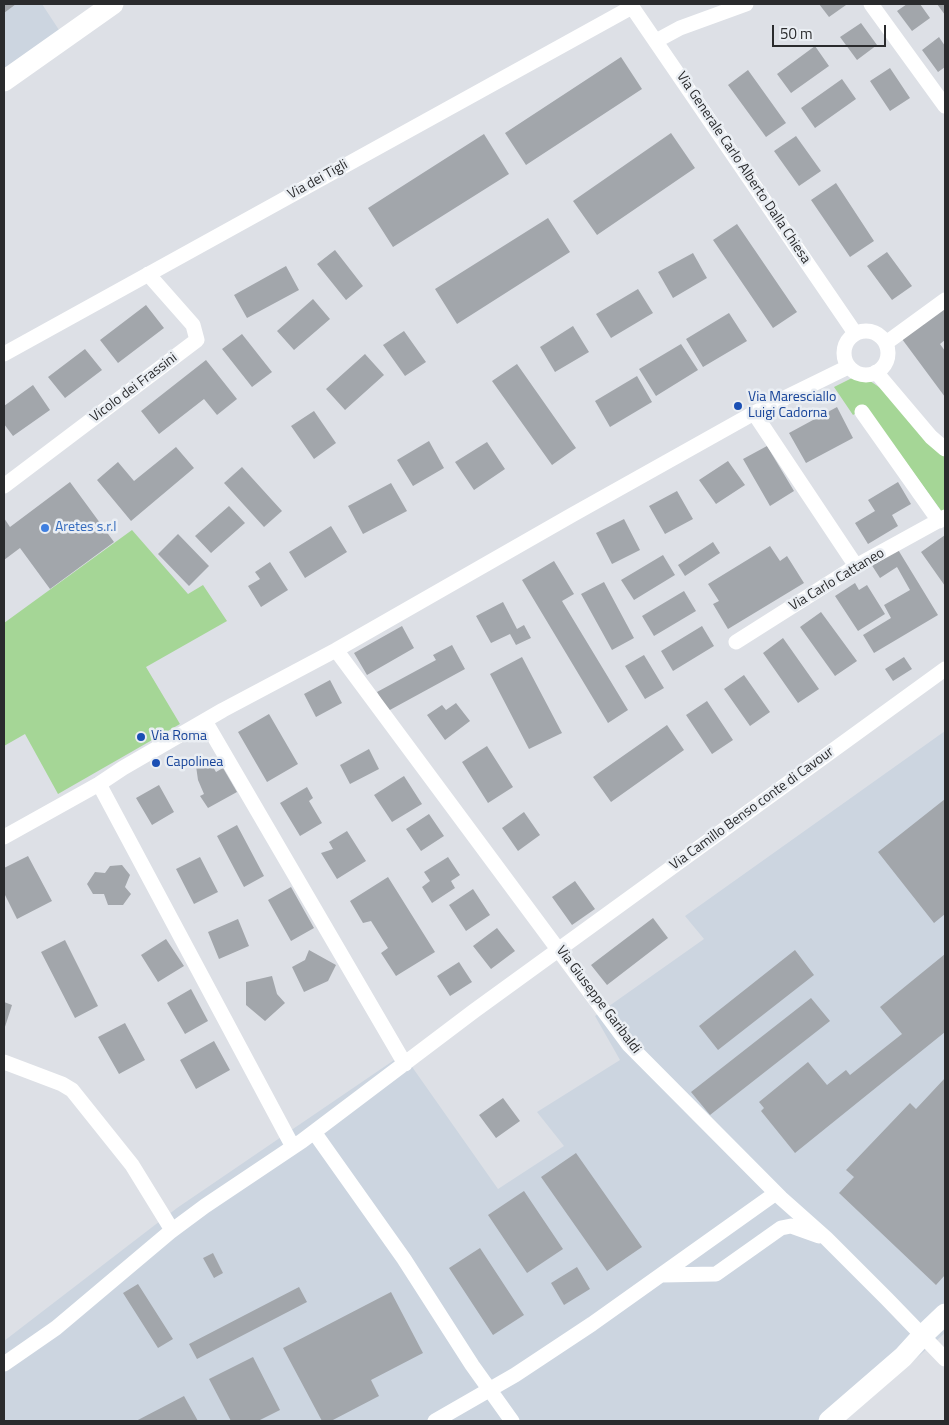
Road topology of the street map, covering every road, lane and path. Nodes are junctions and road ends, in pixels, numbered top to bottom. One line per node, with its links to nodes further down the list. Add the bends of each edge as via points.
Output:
1 (113, 4): 6 (street)
2 (746, 4): 5 (street)
3 (871, 4): 7 (street)
4 (631, 5): 5 (street, Via Generale Carlo Alberto Dalla Chiesa); 8 (street, Via dei Tigli)
5 (656, 40): 10 (street, Via Generale Carlo Alberto Dalla Chiesa)
6 (4, 81)
7 (945, 106)
8 (148, 274): 12 (street, Via dei Tigli); 18 (street, Vicolo dei Frassini, via 193,325 197,340)
9 (945, 300): 11 (street)
10 (855, 333): 11 (street, via 875,332); 13 (street, via 844,345)
11 (886, 343): 14 (street, via 888,354 885,363)
12 (4, 354)
13 (848, 367): 14 (street, via 862,375); 16 (street)
14 (876, 372): 17 (street)
15 (862, 412): 19 (street, Via Carlo Cattaneo)
16 (754, 413): 20 (street); 22 (street)
17 (945, 449)
18 (4, 486)
19 (942, 519): 20 (street, Via Carlo Cattaneo)
20 (856, 566): 21 (street, Via Carlo Cattaneo)
21 (736, 642)
22 (336, 650): 24 (street); 27 (street, Via Giuseppe Garibaldi)
23 (945, 669): 27 (street, Via Camillo Benso conte di Cavour)
24 (205, 720): 25 (street); 29 (street)
25 (99, 784): 26 (street); 31 (street)
26 (4, 837)
27 (559, 949): 29 (street, Via Camillo Benso conte di Cavour); 32 (street, Via Giuseppe Garibaldi, via 629,1045)
28 (4, 1062): 33 (street, via 72,1090 132,1165)
29 (405, 1064): 30 (street, Via Camillo Benso conte di Cavour)
30 (314, 1132): 31 (street, Via Camillo Benso conte di Cavour); 40 (street, via 404,1259)
31 (293, 1147): 33 (street, Via Camillo Benso conte di Cavour)
32 (776, 1193): 34 (street, Via Giuseppe Garibaldi); 35 (street)
33 (172, 1230): 39 (street, Via Camillo Benso conte di Cavour, via 56,1328)
34 (826, 1238): 35 (street, via 791,1226 781,1228 716,1274); 37 (street, Via Giuseppe Garibaldi)
35 (662, 1275): 40 (street)
36 (945, 1314): 37 (street)
37 (923, 1334): 38 (street, Via Giuseppe Garibaldi); 43 (street, via 903,1356)
38 (945, 1360)
39 (4, 1364)
40 (489, 1391): 41 (street); 42 (street)
41 (435, 1421)
42 (512, 1421)
43 (829, 1421)

